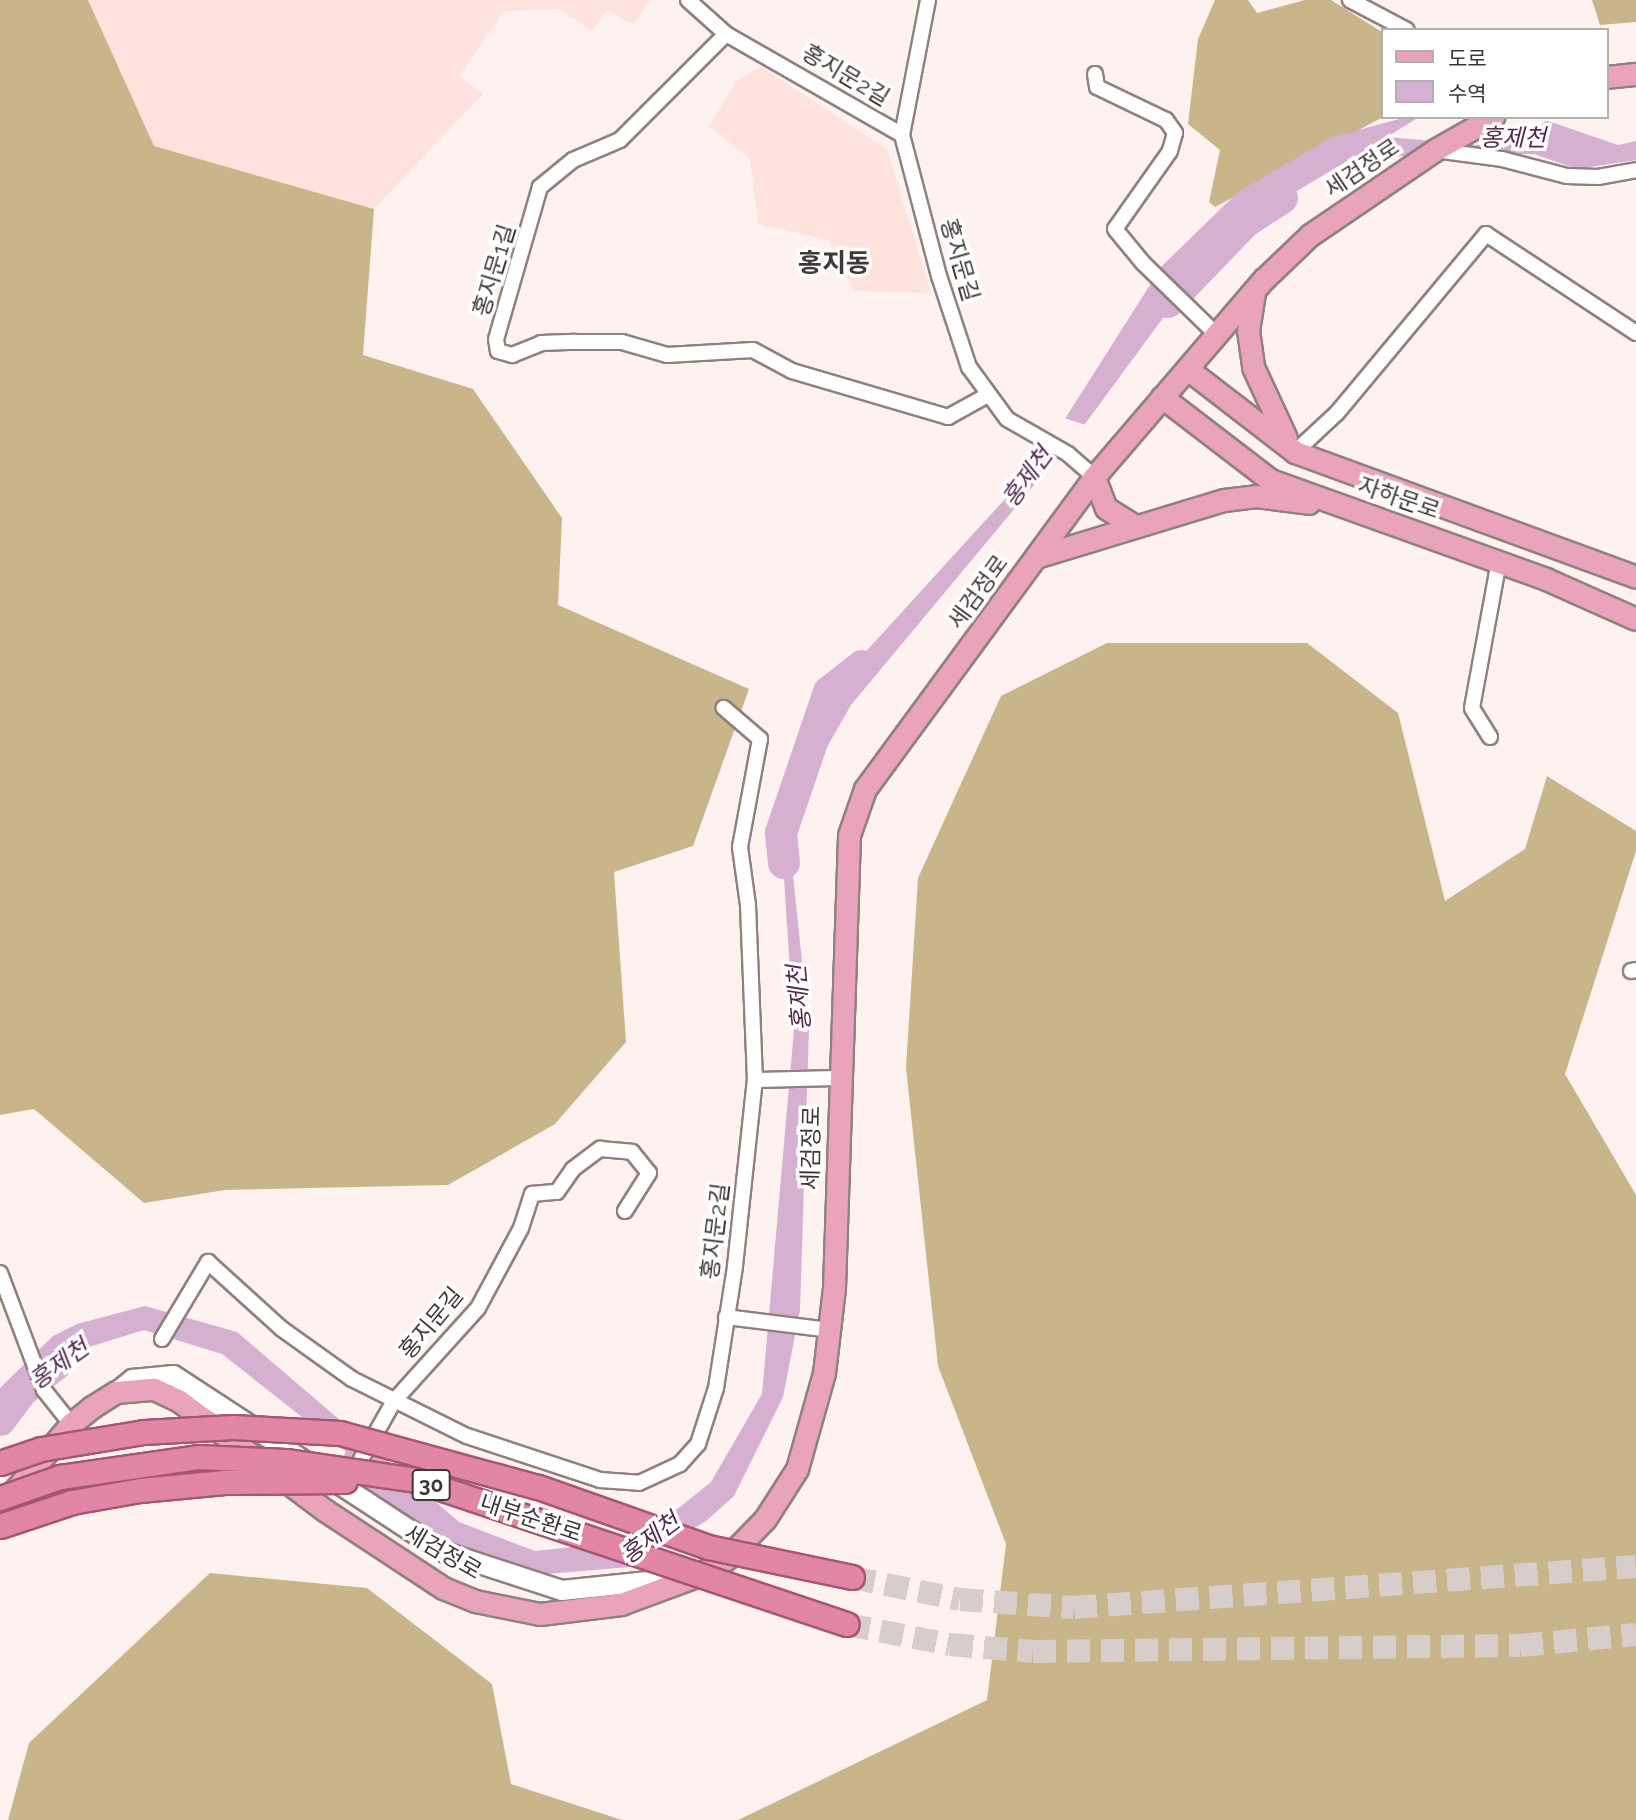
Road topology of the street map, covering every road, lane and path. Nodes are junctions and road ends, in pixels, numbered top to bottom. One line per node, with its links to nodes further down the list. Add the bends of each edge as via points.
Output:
1 (688, 0): 6 (street, 홍지문2길 / 홍지문2길)
2 (700, 0): 7 (street, 홍지문2길)
3 (928, 0): 12 (street, 홍지문길 / 홍지문길)
4 (1350, 0): 5 (street)
5 (1403, 28)
6 (726, 34): 7 (street, 홍지문2길 / 홍지문2길); 19 (street, 홍지문1길, via 620,140 573,160 540,187 496,339 498,351 512,355 541,343 575,342 622,342 667,355 753,350 804,376 948,417)
7 (767, 55): 12 (street, 홍지문2길 / 홍지문2길)
8 (1095, 74): 17 (street, via 1097,88 1166,120 1175,133 1170,151 1115,229)
9 (1636, 75): 10 (main road)
10 (1608, 77)
11 (1490, 119): 13 (main road, 세검정로)
12 (902, 135): 19 (street, 홍지문길 / 홍지문길, via 939,276 969,367)
13 (1441, 147): 14 (street, via 1567,176 1598,177); 15 (main road, 세검정로, via 1310,235)
14 (1636, 170)
15 (1254, 291): 17 (main road, 세검정로); 21 (main road, via 1248,330 1253,367 1273,417)
16 (1636, 333): 21 (street, via 1486,233 1337,413)
17 (1218, 336): 18 (main road, 세검정로)
18 (1190, 371): 20 (main road, 세검정로); 21 (main road, 자하문로)
19 (986, 396): 22 (street, 홍지문길 / 홍지문길, via 1007,419 1069,454)
20 (1162, 397): 22 (main road, 세검정로); 23 (main road, 자하문로, via 1270,480)
21 (1295, 452): 27 (main road, 자하문로)
22 (1094, 477): 24 (main road, via 1105,508); 25 (main road, 세검정로)
23 (1352, 509): 24 (main road, via 1256,496 1224,500); 26 (main road, 자하문로)
24 (1135, 526): 25 (main road)
25 (1036, 557): 31 (main road, 세검정로, via 875,772 854,812)
26 (1499, 561): 28 (main road, 자하문로); 30 (street, via 1472,708)
27 (1636, 577)
28 (1636, 619)
29 (724, 708): 32 (street, 홍지문2길, via 760,739 740,847)
30 (1490, 737)
31 (832, 1078): 32 (street); 36 (main road, 세검정로)
32 (762, 1080): 35 (street, 홍지문2길)
33 (625, 1212): 39 (street, 홍지문길, via 649,1173 632,1152 600,1149 573,1169 557,1192 532,1194 521,1228 478,1308)
34 (0, 1273): 40 (street, via 44,1390)
35 (726, 1317): 36 (street); 39 (street, 홍지문2길, via 716,1388 698,1444 680,1464 639,1483 600,1480 542,1463 467,1436)
36 (822, 1329): 47 (main road, 세검정로, via 810,1434 792,1478 749,1537 726,1559)
37 (162, 1339): 39 (street, via 208,1262 282,1329)
38 (117, 1392): 40 (main road); 43 (main road, via 132,1379 173,1375); 47 (main road, 세검정로, via 155,1389 178,1400 326,1511 443,1588 475,1601 518,1612 561,1614 621,1604)
39 (394, 1401): 43 (street, bridge)
40 (71, 1424): 45 (main road)
41 (0, 1463): 48 (highway, 내부순환로 / 30, bridge, via 40,1449 144,1432 233,1427 340,1433 538,1487 708,1547)
42 (416, 1480): 44 (highway, 내부순환로 / 30, bridge, via 286,1461 198,1457 60,1477); 46 (highway, bridge, via 225,1482 140,1490 72,1502); 49 (highway, 내부순환로 / 30, bridge)
43 (345, 1488): 47 (main road, via 442,1551 561,1590)
44 (0, 1498)
45 (0, 1507)
46 (0, 1526)
47 (694, 1577)
48 (852, 1577)
49 (847, 1624)

